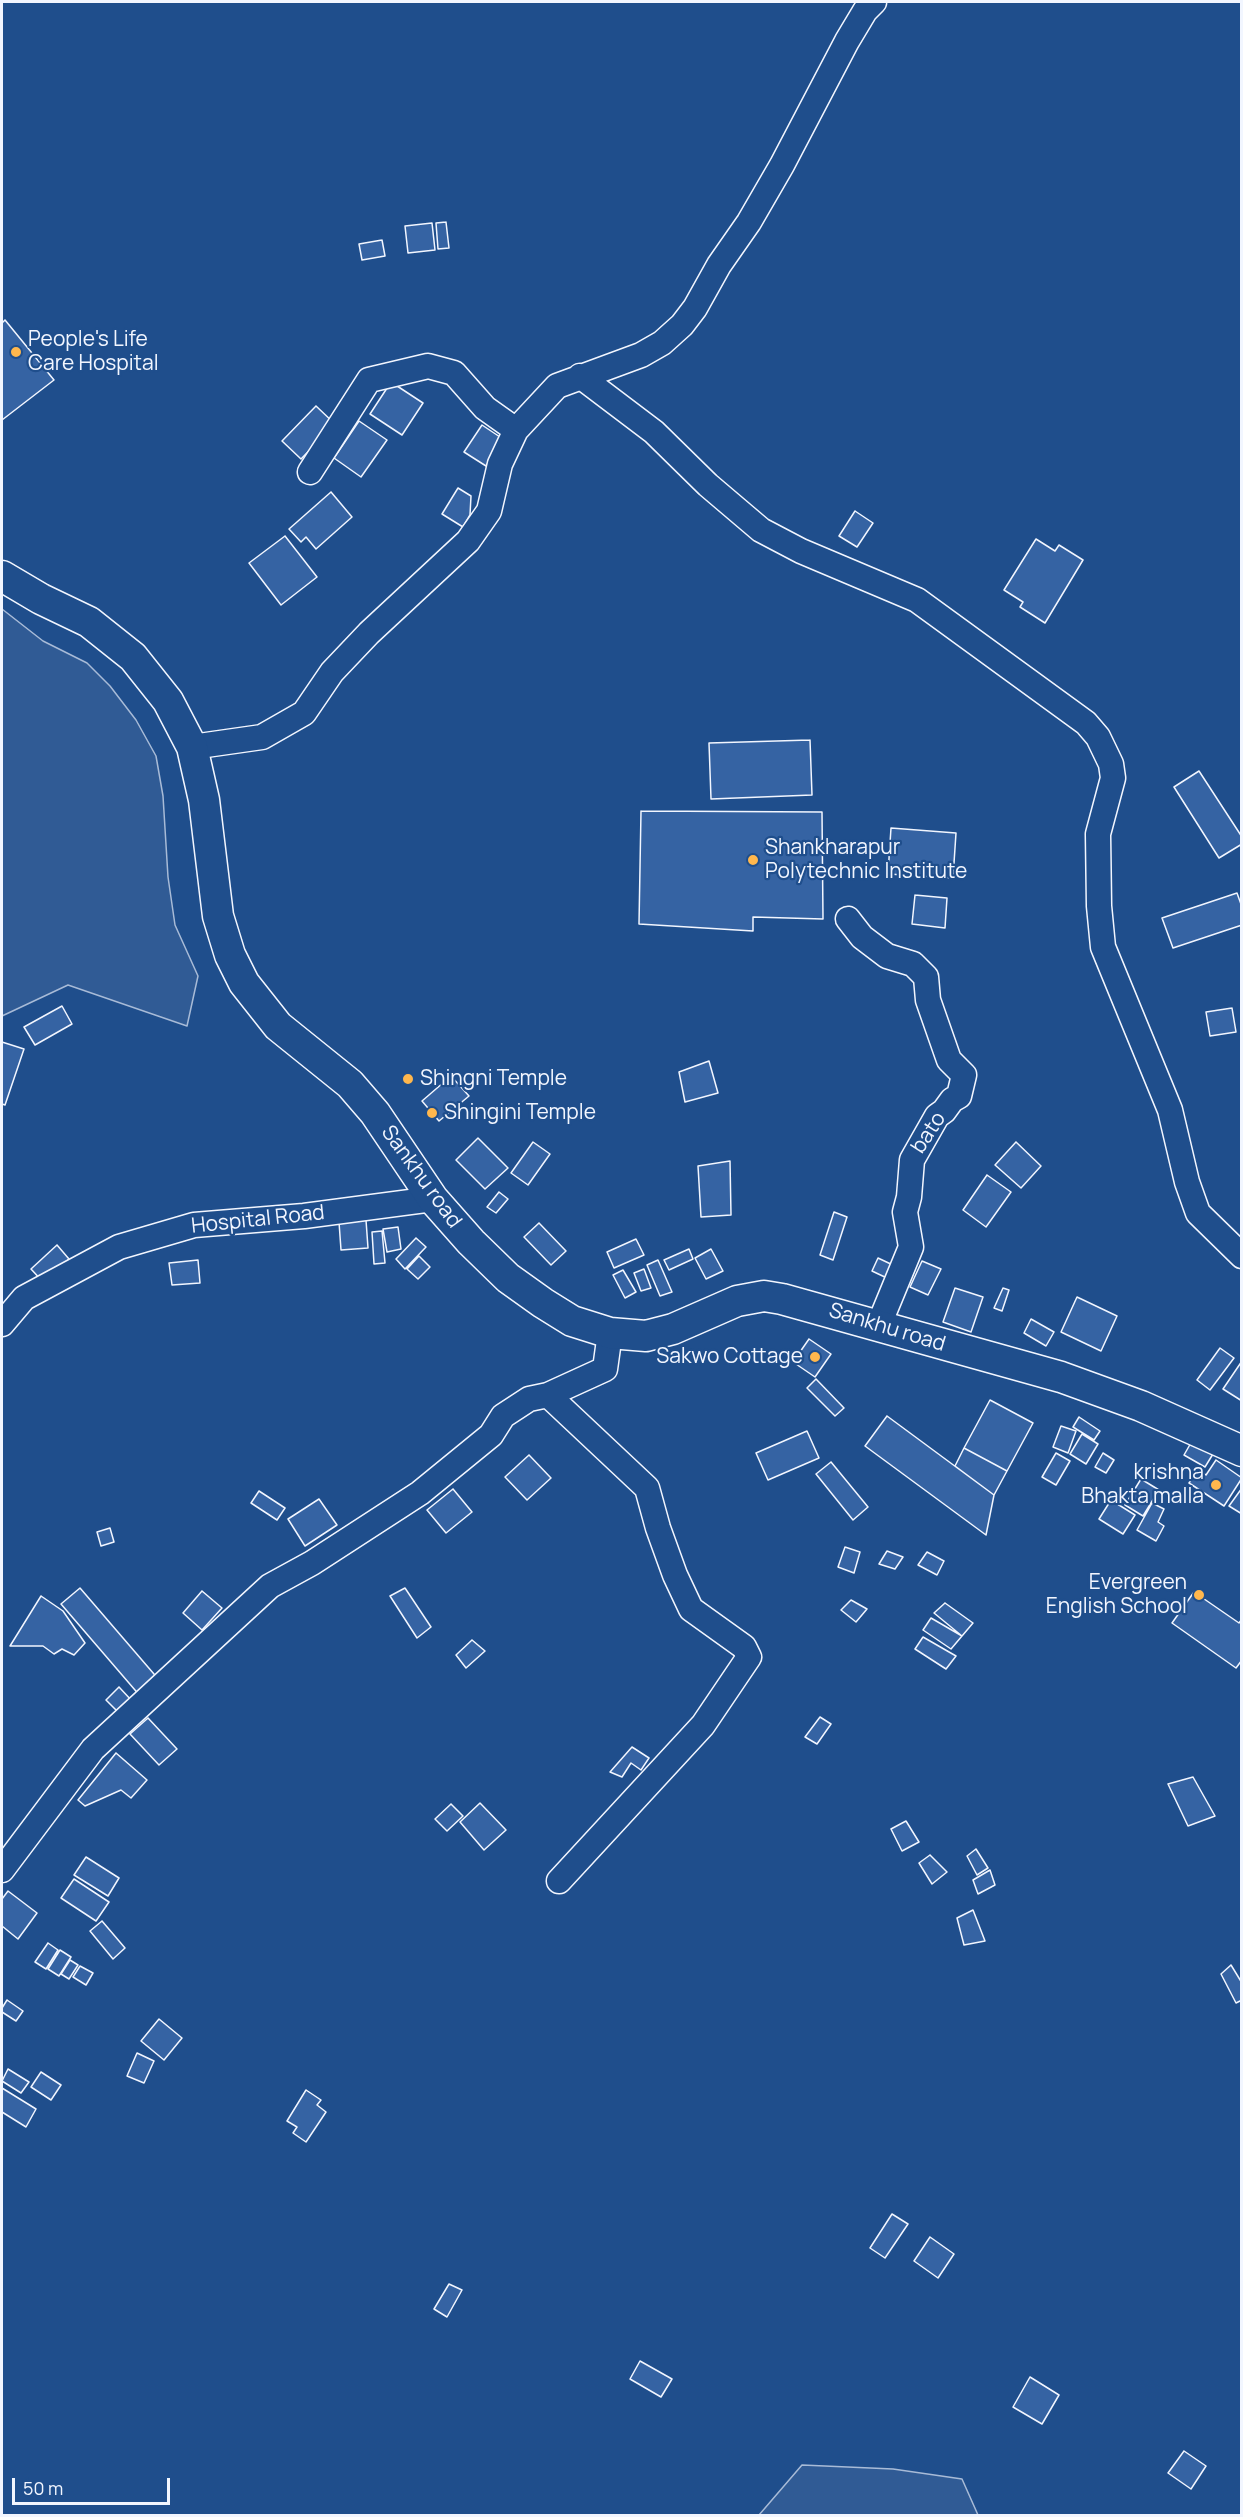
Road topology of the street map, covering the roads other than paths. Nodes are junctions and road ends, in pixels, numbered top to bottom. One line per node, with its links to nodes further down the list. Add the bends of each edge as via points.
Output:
1 (874, 2): 2 (street, via 847,41 749,222 689,316 662,343 641,355)
2 (580, 376): 3 (street, via 557,386); 9 (street, via 654,432 761,530 917,600 1086,723 1098,737 1113,778 1098,834 1103,947 1170,1110 1198,1212)
3 (516, 430): 4 (street, via 484,408 454,373 428,366 369,380); 6 (street, via 500,464 489,511 468,540 339,664 304,713 262,737)
4 (310, 472)
5 (2, 576): 6 (main road, Sankhu road, via 89,622 134,657 168,701)
6 (192, 747): 8 (main road, Sankhu road, via 204,800 218,916 244,983 278,1026 350,1084 375,1113)
7 (848, 918): 11 (street, bato, via 861,937 887,956 913,964 926,977 928,999 949,1060 964,1075 959,1096 937,1116 912,1160 905,1212 911,1247)
8 (433, 1199): 10 (street, Hospital Road, via 194,1225 173,1231 120,1247 24,1298); 12 (main road, Sankhu road, via 508,1278 572,1321)
9 (1242, 1256)
10 (2, 1324)
11 (878, 1327): 12 (main road, Sankhu road, via 814,1306 764,1296 737,1301 673,1329 646,1336); 14 (main road, Sankhu road, via 1061,1377 1141,1406)
12 (610, 1333): 13 (street, via 605,1369)
13 (548, 1395): 15 (street, via 529,1400 503,1416 491,1435 420,1493 270,1586 93,1749); 16 (street, via 647,1488 675,1575 691,1609 744,1647 749,1657 703,1725)
14 (1242, 1450)
15 (2, 1870)
16 (559, 1881)

